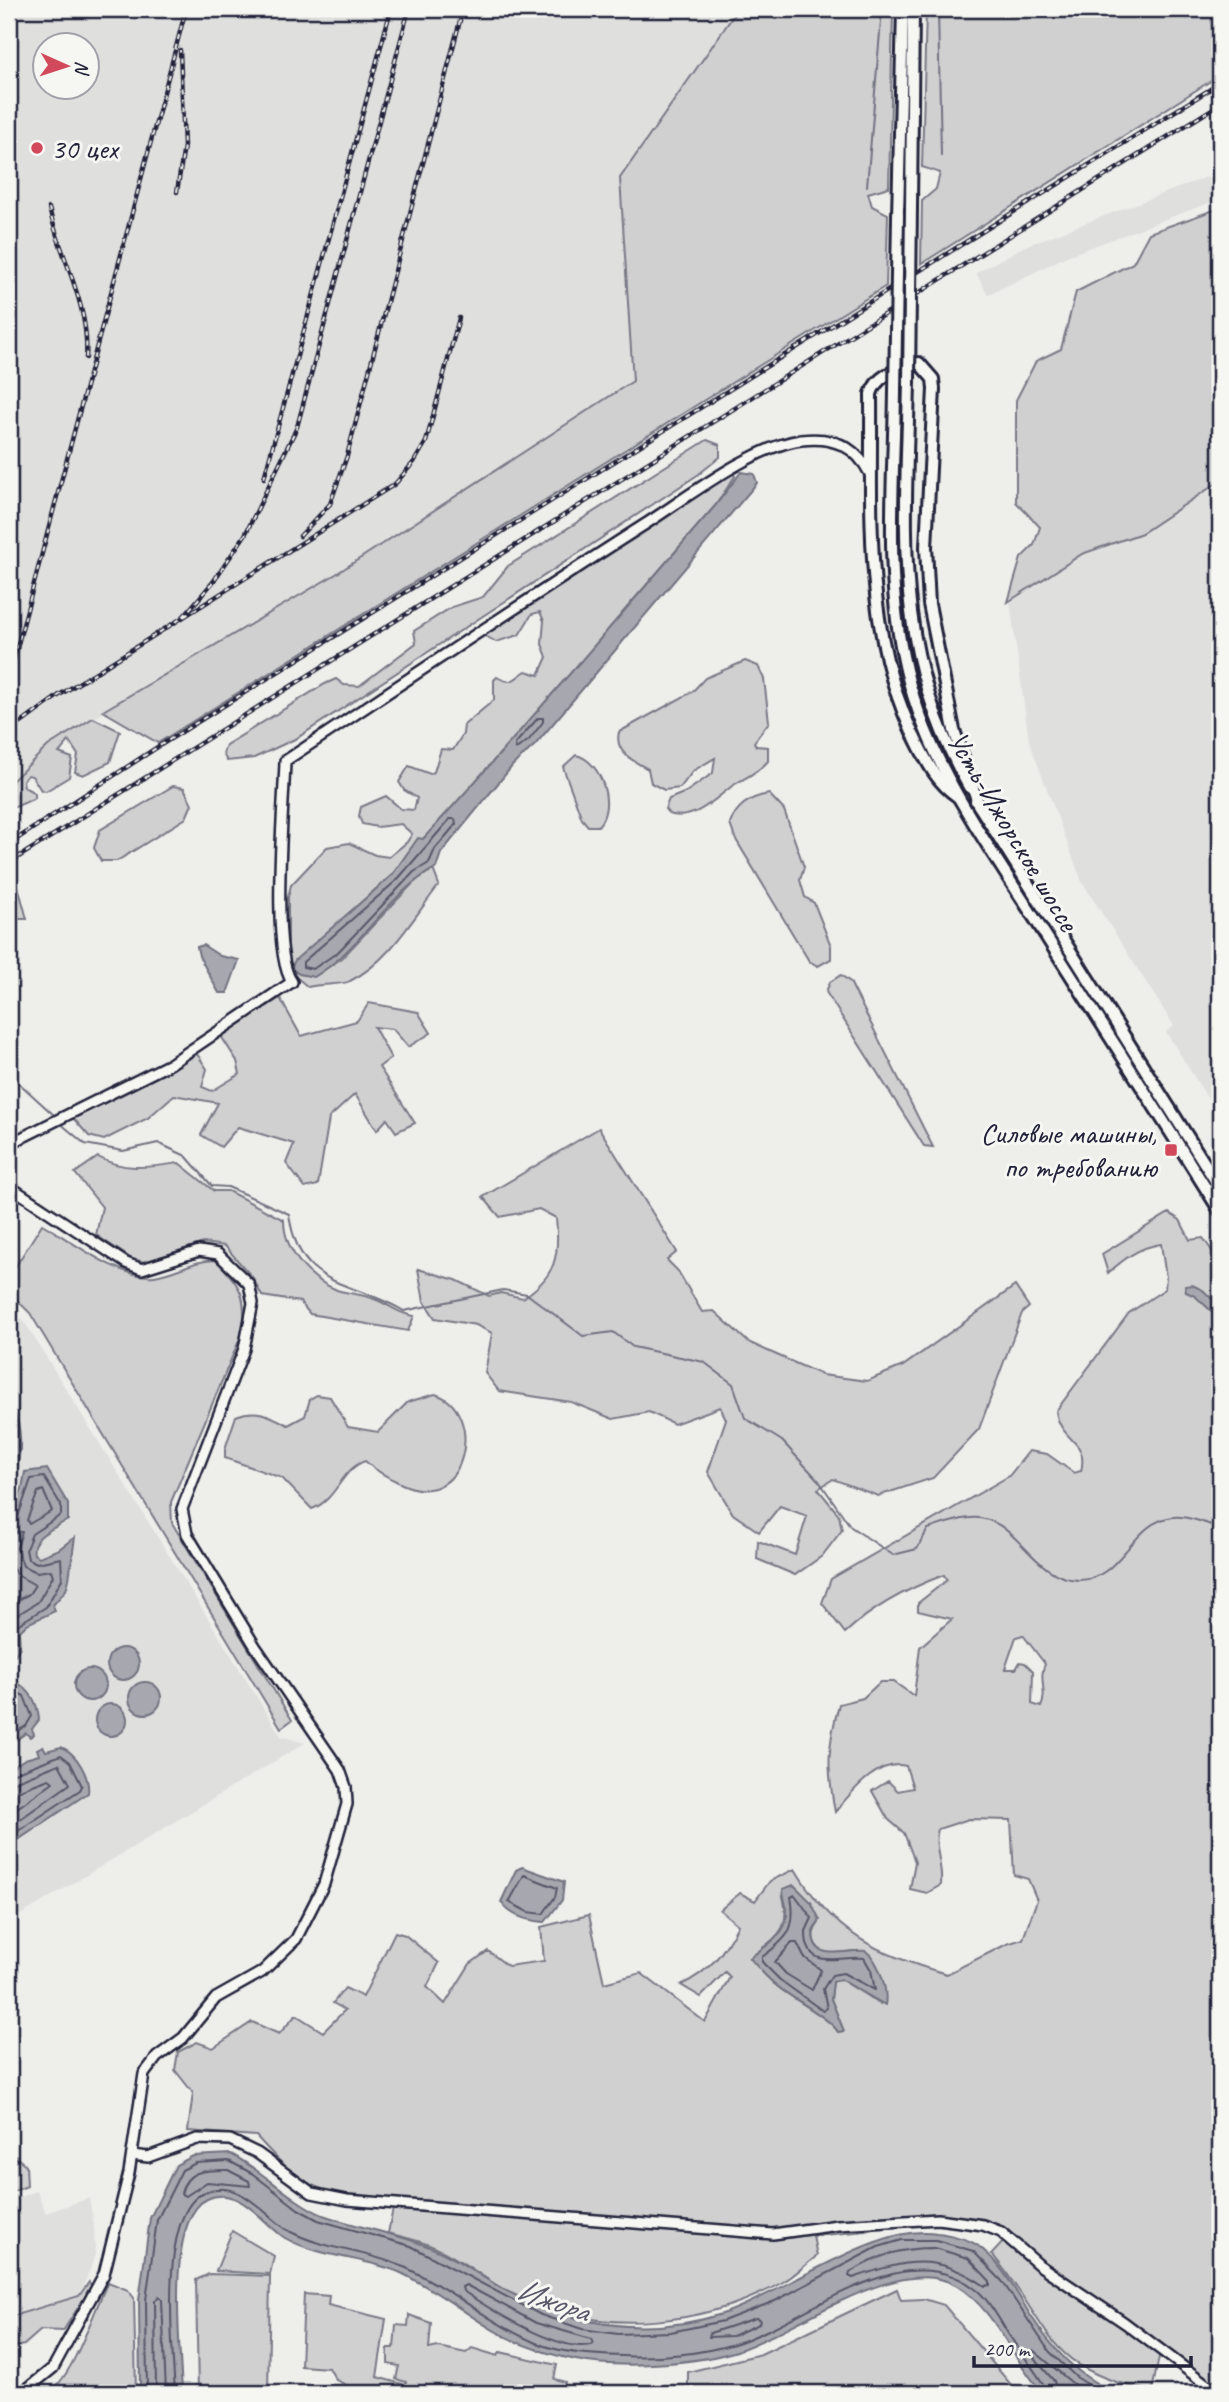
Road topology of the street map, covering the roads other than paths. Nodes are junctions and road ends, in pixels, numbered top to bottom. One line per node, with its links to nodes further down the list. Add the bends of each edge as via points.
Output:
1 (903, 9): 6 (street, Усть-Ижорское шоссе, bridge, via 893,546 899,631 919,715)
2 (913, 9): 7 (street, Усть-Ижорское шоссе, bridge, via 906,554 913,640 928,702)
3 (872, 435): 4 (street); 5 (street); 7 (street, via 874,385 885,375 919,363 924,366 934,389 926,547 929,604 954,730)
4 (851, 447): 5 (street); 8 (street, via 802,439 732,468 285,761 280,928 292,982 170,1064)
5 (872, 478): 6 (street, via 876,591 886,662 920,750 942,785)
6 (957, 796): 11 (street, Усть-Ижорское шоссе)
7 (979, 806): 10 (street, Усть-Ижорское шоссе)
8 (9, 1144)
9 (9, 1186): 12 (street, via 126,1263 142,1269 199,1251 218,1254 249,1284 252,1312 244,1349 182,1509 182,1520 255,1646 340,1770 347,1797 324,1884 296,1939 262,1972 216,1998 183,2038 157,2057 144,2074)
10 (1220, 1188)
11 (1220, 1211)
12 (132, 2155): 13 (street, via 104,2274 53,2368); 14 (street, via 148,2157 197,2139 230,2140 257,2153 312,2193 347,2200 773,2234 938,2219 983,2225 1001,2232 1039,2265)
13 (22, 2393)
14 (1218, 2393)

